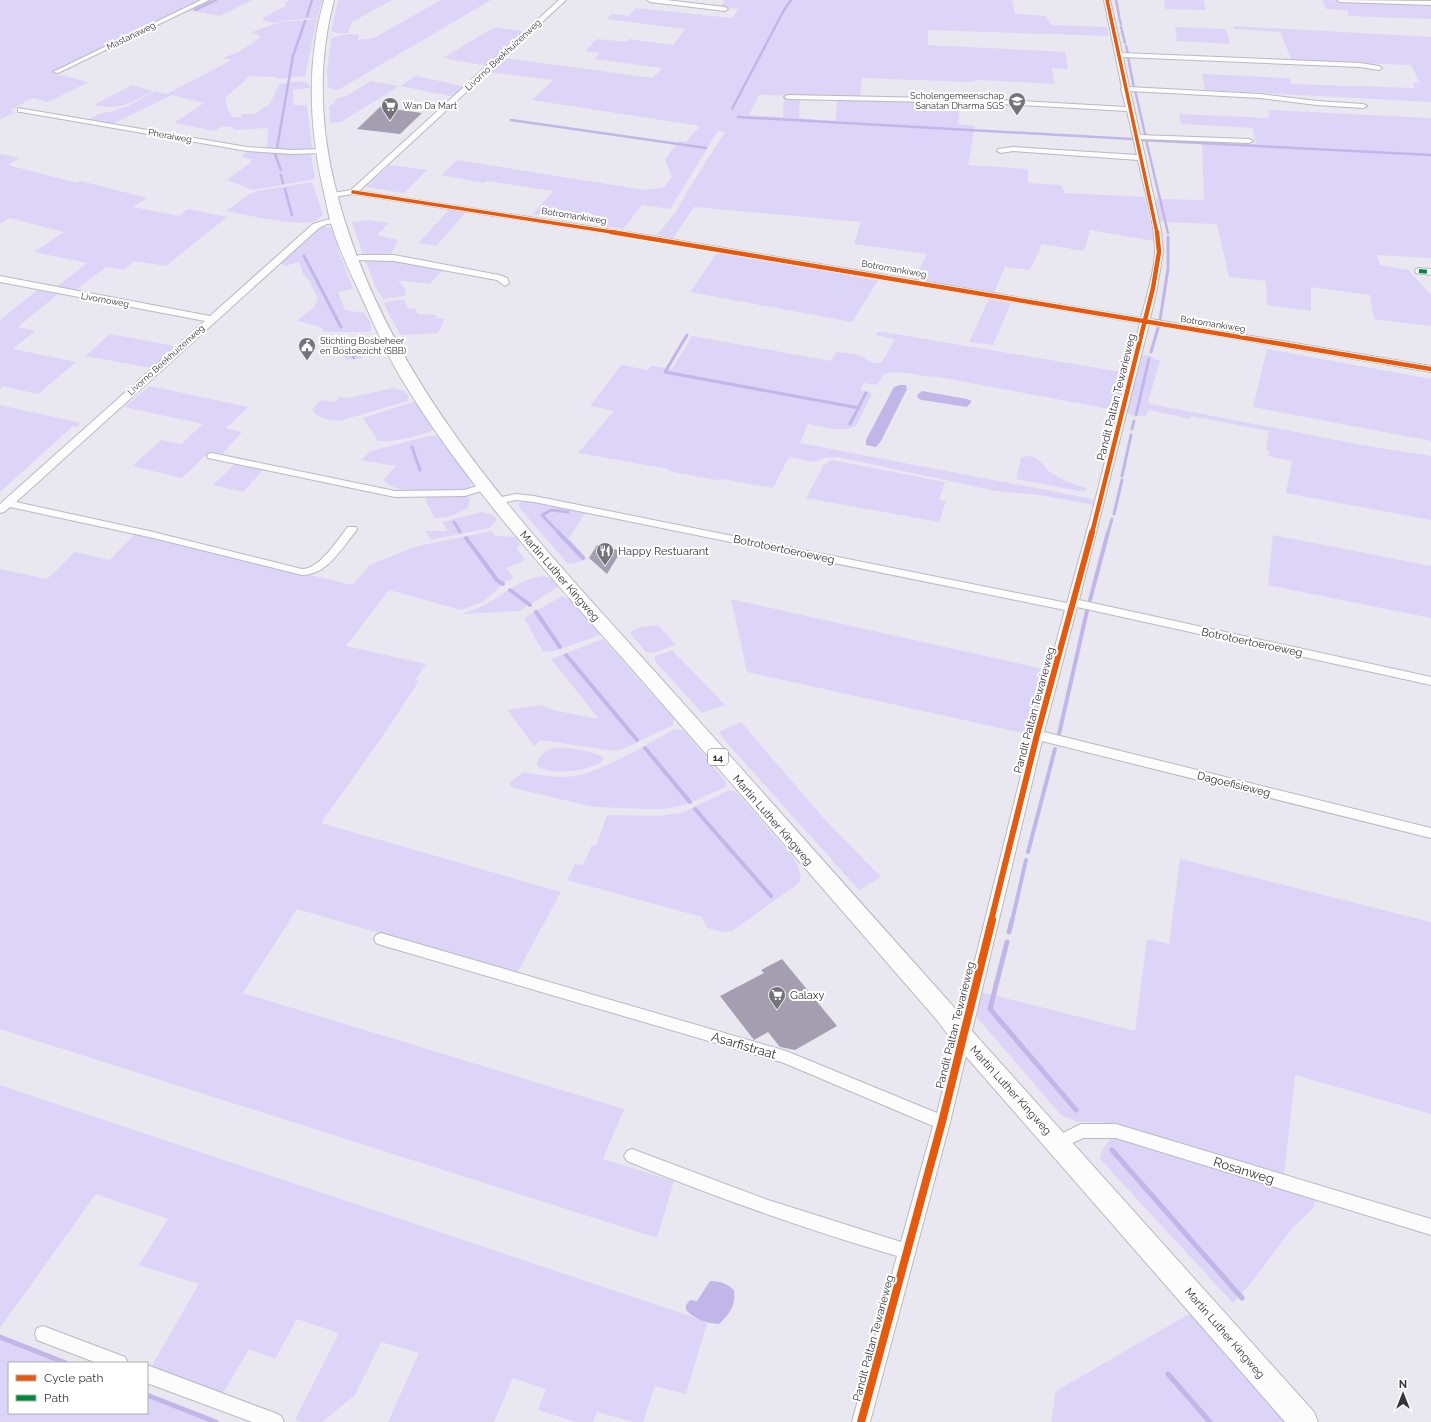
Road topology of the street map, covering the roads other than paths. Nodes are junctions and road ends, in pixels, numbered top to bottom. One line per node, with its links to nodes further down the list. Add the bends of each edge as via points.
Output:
1 (206, 0): 11 (street, Mastanaweg)
2 (329, 0): 19 (main road, Martin Luther Kingweg / 14, via 318,50 317,104)
3 (563, 0): 22 (street, Livorno Beekhuizenweg)
4 (650, 0): 8 (street)
5 (1106, 0): 9 (street, Pandit Paltan Tewarieweg)
6 (1340, 0): 7 (street)
7 (1431, 3)
8 (725, 9)
9 (1119, 55): 10 (street, via 1360,65); 12 (street, Pandit Paltan Tewarieweg)
10 (1379, 68)
11 (56, 72)
12 (1125, 89): 14 (street, via 1260,96); 16 (street, Pandit Paltan Tewarieweg)
13 (788, 97): 16 (street, via 976,101)
14 (1363, 106)
15 (21, 110): 19 (street, Pheraiweg, via 247,149)
16 (1130, 110): 17 (street, Pandit Paltan Tewarieweg)
17 (1137, 137): 18 (street); 21 (street, Pandit Paltan Tewarieweg)
18 (1249, 142)
19 (321, 151): 23 (main road, Martin Luther Kingweg / 14)
20 (1001, 151): 21 (street, via 1013,149)
21 (1141, 158): 31 (street, Pandit Paltan Tewarieweg, via 1159,252)
22 (353, 192): 23 (street); 31 (street, Botromankiweg, via 652,238)
23 (330, 196): 24 (main road, Martin Luther Kingweg / 14)
24 (337, 222): 30 (street, Livorno Beekhuizenweg, via 326,222 316,226); 34 (main road, Martin Luther Kingweg / 14, via 356,273 408,377 451,442)
25 (359, 258): 29 (street, via 394,258 499,278)
26 (1419, 271): 27 (street)
27 (1431, 272)
28 (0, 279): 30 (street, Livornoweg)
29 (505, 283)
30 (211, 319): 35 (street, Livorno Beekhuizenweg)
31 (1145, 321): 32 (street, Botromankiweg); 37 (street, Pandit Paltan Tewarieweg)
32 (1431, 369)
33 (212, 456): 34 (street, Botrotoertoeroeweg, via 395,494)
34 (491, 494): 37 (street, Botrotoertoeroeweg, via 534,499); 42 (main road, Martin Luther Kingweg / 14)
35 (4, 506): 36 (street, via 157,536 302,572 320,567)
36 (352, 529)
37 (1072, 605): 38 (street, Botrotoertoeroeweg); 39 (street, Pandit Paltan Tewarieweg)
38 (1431, 681)
39 (1037, 735): 40 (street, Dagoefisieweg); 42 (street, Pandit Paltan Tewarieweg)
40 (1431, 833)
41 (381, 939): 43 (street, Asarfistraat, via 786,1057)
42 (964, 1038): 43 (street, Pandit Paltan Tewarieweg); 44 (main road, Martin Luther Kingweg / 14)
43 (942, 1122): 47 (street, Pandit Paltan Tewarieweg)
44 (1058, 1143): 46 (street, Rosanweg, via 1081,1131 1116,1131); 53 (main road, Martin Luther Kingweg / 14)
45 (632, 1156): 47 (street, via 678,1176 821,1226)
46 (1431, 1227)
47 (906, 1251): 52 (street, Pandit Paltan Tewarieweg)
48 (43, 1334): 49 (street)
49 (116, 1362)
50 (148, 1374): 51 (street)
51 (275, 1422)
52 (862, 1422)
53 (1304, 1422)

